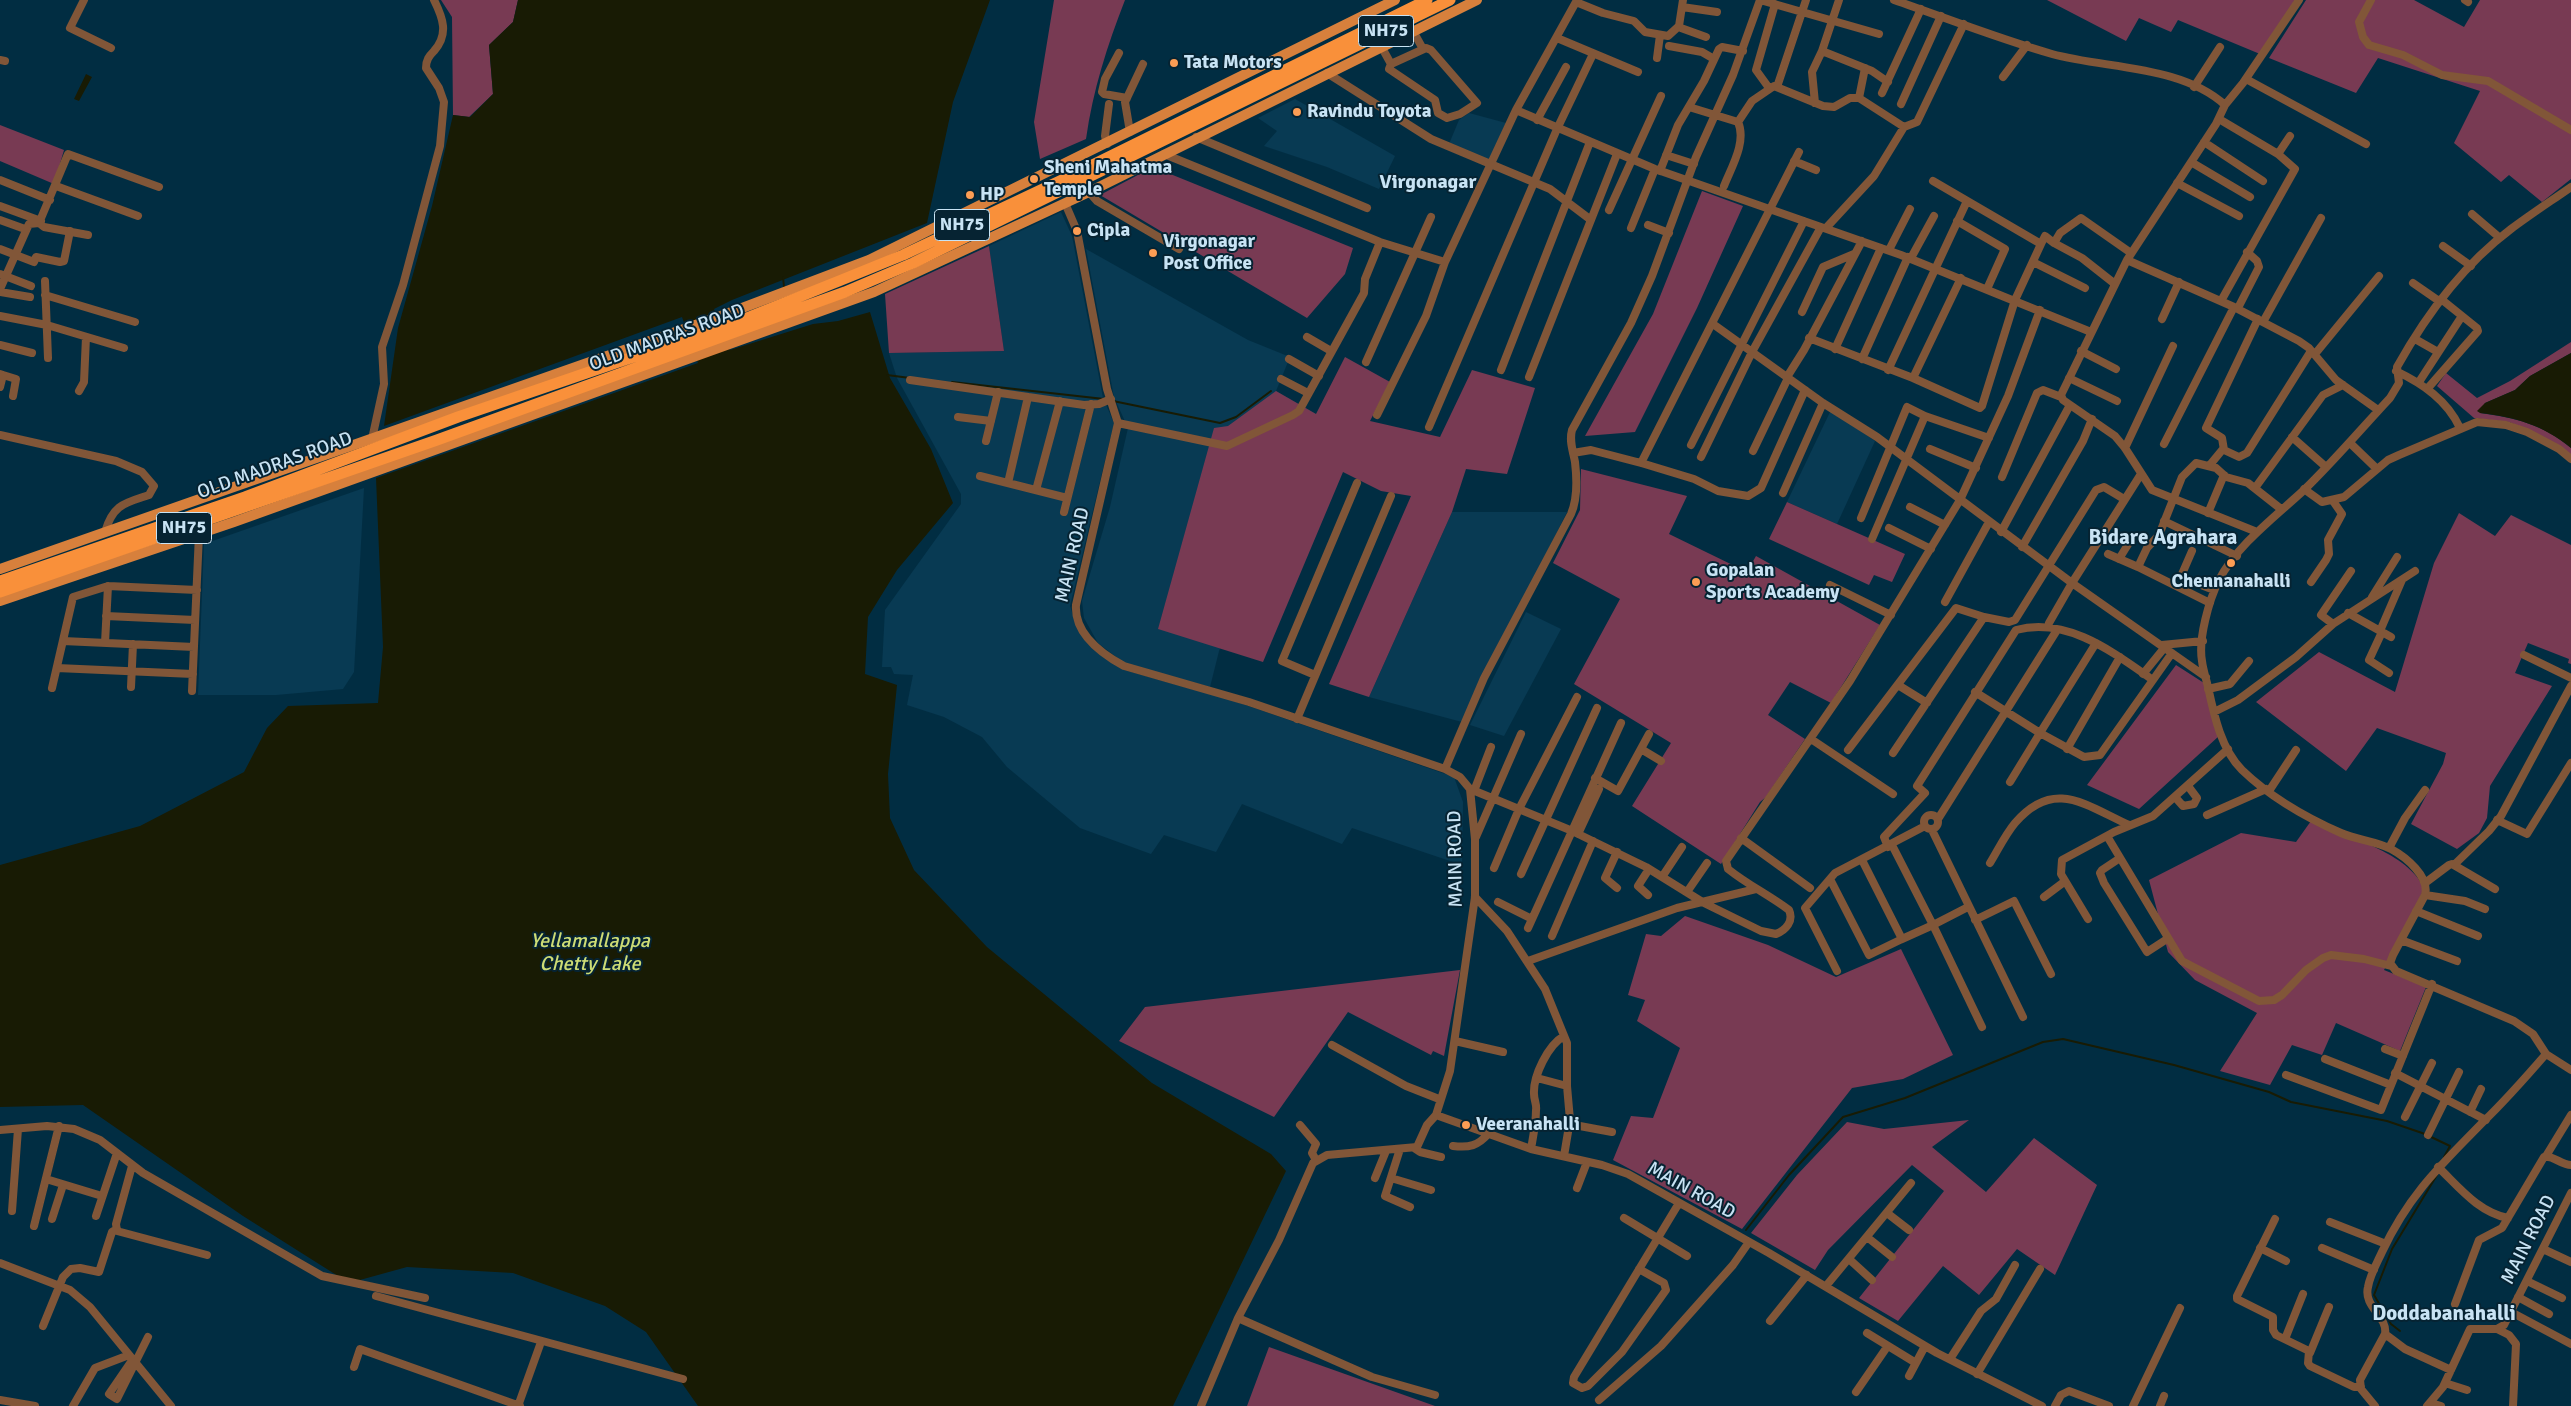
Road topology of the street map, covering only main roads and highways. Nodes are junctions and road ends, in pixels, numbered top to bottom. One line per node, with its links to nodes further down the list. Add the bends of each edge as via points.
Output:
1 (1395, 0): 6 (main road)
2 (1427, 0): 5 (highway, NH75)
3 (1450, 0): 5 (highway, NH75)
4 (1477, 0): 5 (main road, via 1381,46)
5 (1322, 63): 7 (highway, NH75); 8 (highway, OLD MADRAS ROAD / NH75, via 913,263 845,292); 8 (main road, via 1164,154 874,292)
6 (1190, 102): 7 (highway); 8 (main road)
7 (1196, 113): 8 (highway, OLD MADRAS ROAD / NH75, via 903,255)
8 (726, 330): 9 (highway, OLD MADRAS ROAD / NH75); 9 (main road)
9 (685, 344): 10 (highway, OLD MADRAS ROAD / NH75); 11 (main road, via 372,439); 12 (highway, OLD MADRAS ROAD / NH75, via 458,417 246,496)
10 (430, 447): 13 (highway, OLD MADRAS ROAD / NH75, via 367,465); 14 (main road, via 199,534)
11 (0, 569)
12 (0, 581)
13 (0, 592)
14 (0, 601)

